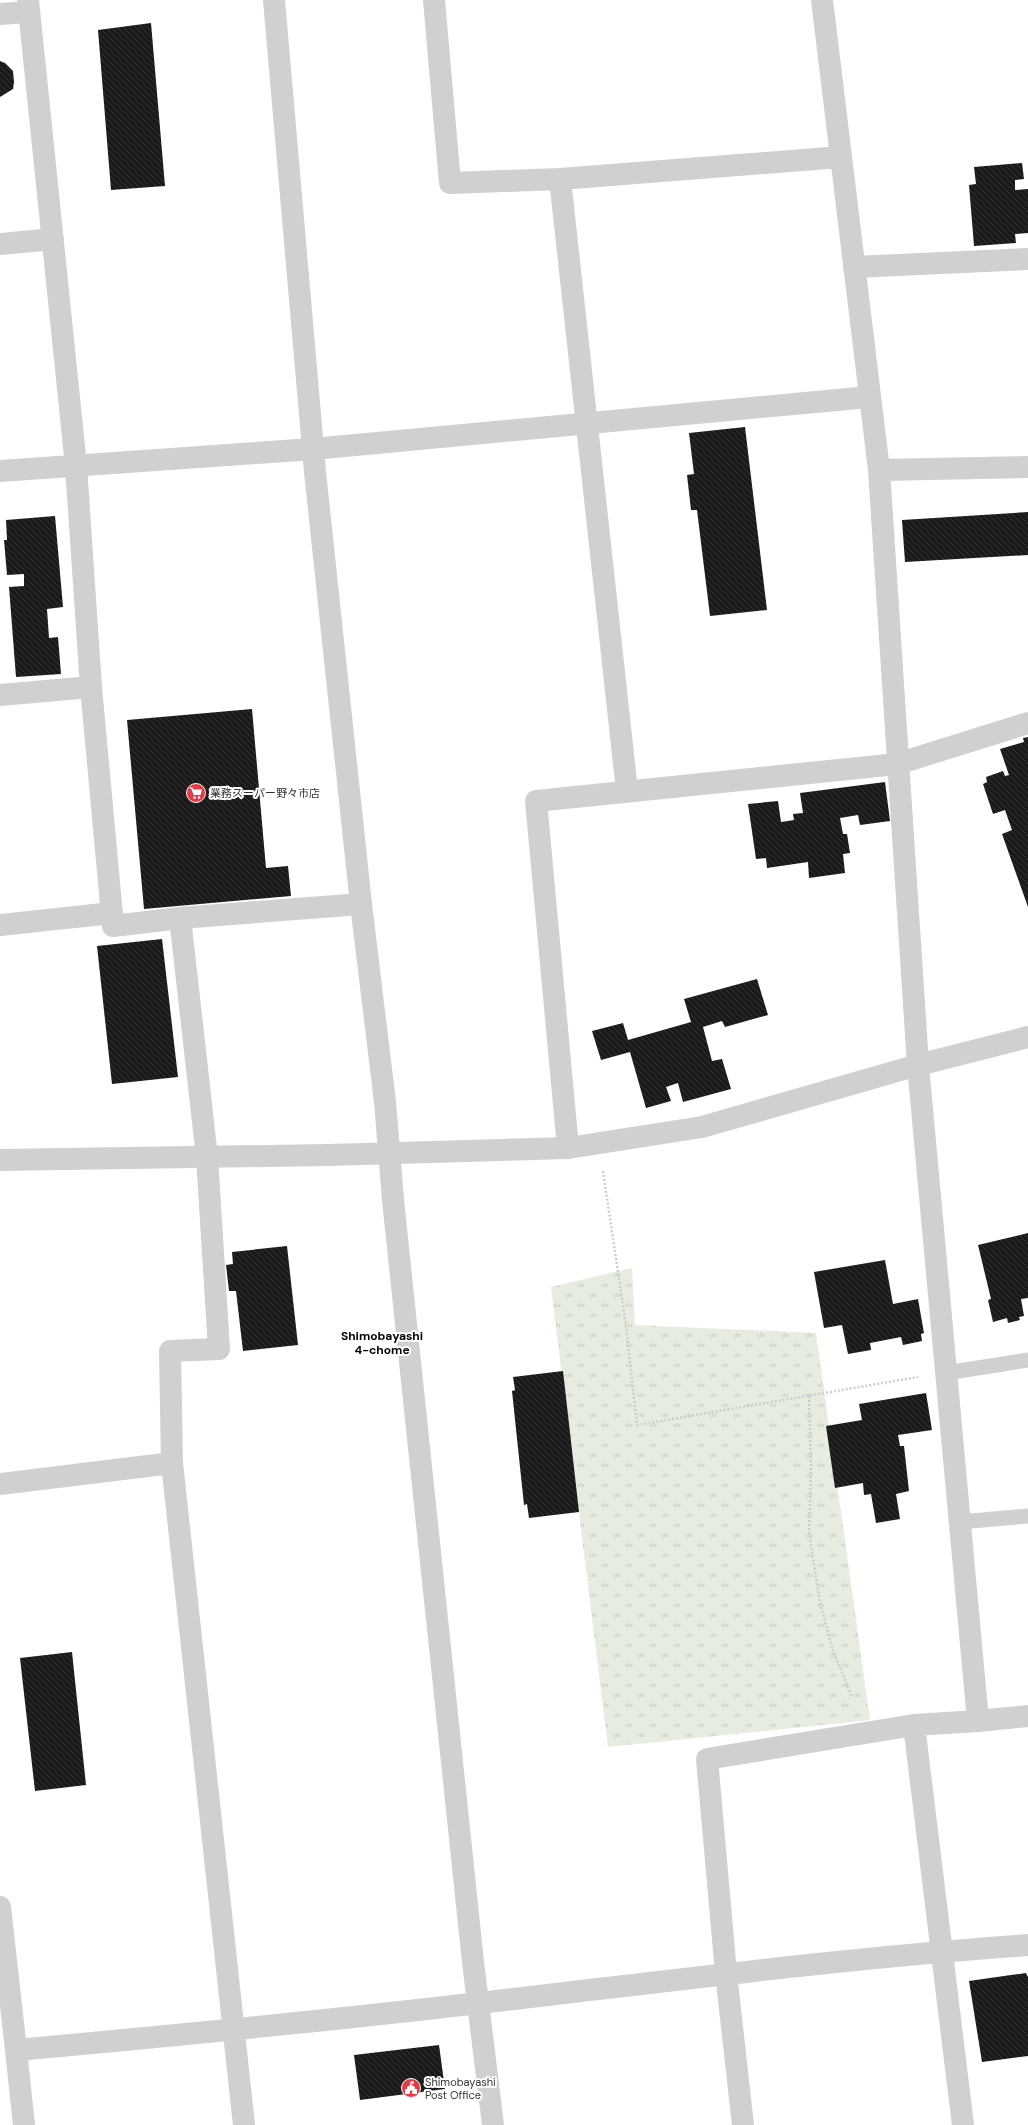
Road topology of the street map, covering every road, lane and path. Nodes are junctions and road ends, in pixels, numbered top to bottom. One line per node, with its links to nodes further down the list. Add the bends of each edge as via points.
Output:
1 (274, 0): 14 (street)
2 (434, 0): 7 (street, via 450,183)
3 (822, 0): 6 (street)
4 (28, 6): 5 (street); 8 (street)
5 (0, 14)
6 (841, 157): 7 (street); 11 (street)
7 (560, 179): 13 (street)
8 (53, 239): 9 (street); 15 (street)
9 (0, 244)
10 (1028, 259): 11 (street)
11 (854, 267): 12 (street)
12 (869, 397): 13 (street); 17 (street)
13 (586, 422): 14 (street); 23 (street)
14 (313, 449): 15 (street); 24 (street)
15 (76, 466): 18 (street); 19 (street)
16 (1028, 467): 17 (street)
17 (879, 470): 22 (street)
18 (0, 471)
19 (91, 688): 20 (street); 25 (street)
20 (0, 695)
21 (1028, 723): 22 (street)
22 (897, 764): 23 (street); 29 (street)
23 (627, 791): 31 (street, via 536,801)
24 (361, 904): 26 (street); 32 (street)
25 (112, 913): 26 (street, via 113,926); 27 (street)
26 (180, 918): 33 (street)
27 (0, 924)
28 (1028, 1037): 29 (street)
29 (918, 1065): 30 (street, via 702,1127); 36 (street)
30 (599, 1143): 31 (street); 37 (path, via 626,1326 637,1425)
31 (568, 1148): 32 (street)
32 (389, 1153): 33 (street); 50 (street)
33 (207, 1157): 34 (street); 38 (street, via 219,1349 170,1351)
34 (0, 1160)
35 (1028, 1360): 36 (lane)
36 (946, 1373): 37 (path); 41 (street)
37 (809, 1396): 42 (path, via 809,1532 820,1603 832,1648)
38 (172, 1462): 39 (street); 51 (street)
39 (0, 1484)
40 (1028, 1516): 41 (lane)
41 (959, 1522): 44 (street)
42 (852, 1697)
43 (1028, 1716): 44 (street)
44 (978, 1721): 45 (street)
45 (914, 1725): 48 (street); 49 (street, via 707,1759)
46 (0, 1907): 52 (street)
47 (1028, 1945): 48 (street)
48 (943, 1951): 49 (street); 57 (street)
49 (726, 1973): 50 (street); 56 (street)
50 (479, 2003): 51 (street); 55 (street)
51 (234, 2030): 52 (street); 54 (street)
52 (16, 2050): 53 (street)
53 (24, 2125)
54 (244, 2125)
55 (493, 2125)
56 (743, 2125)
57 (963, 2125)

